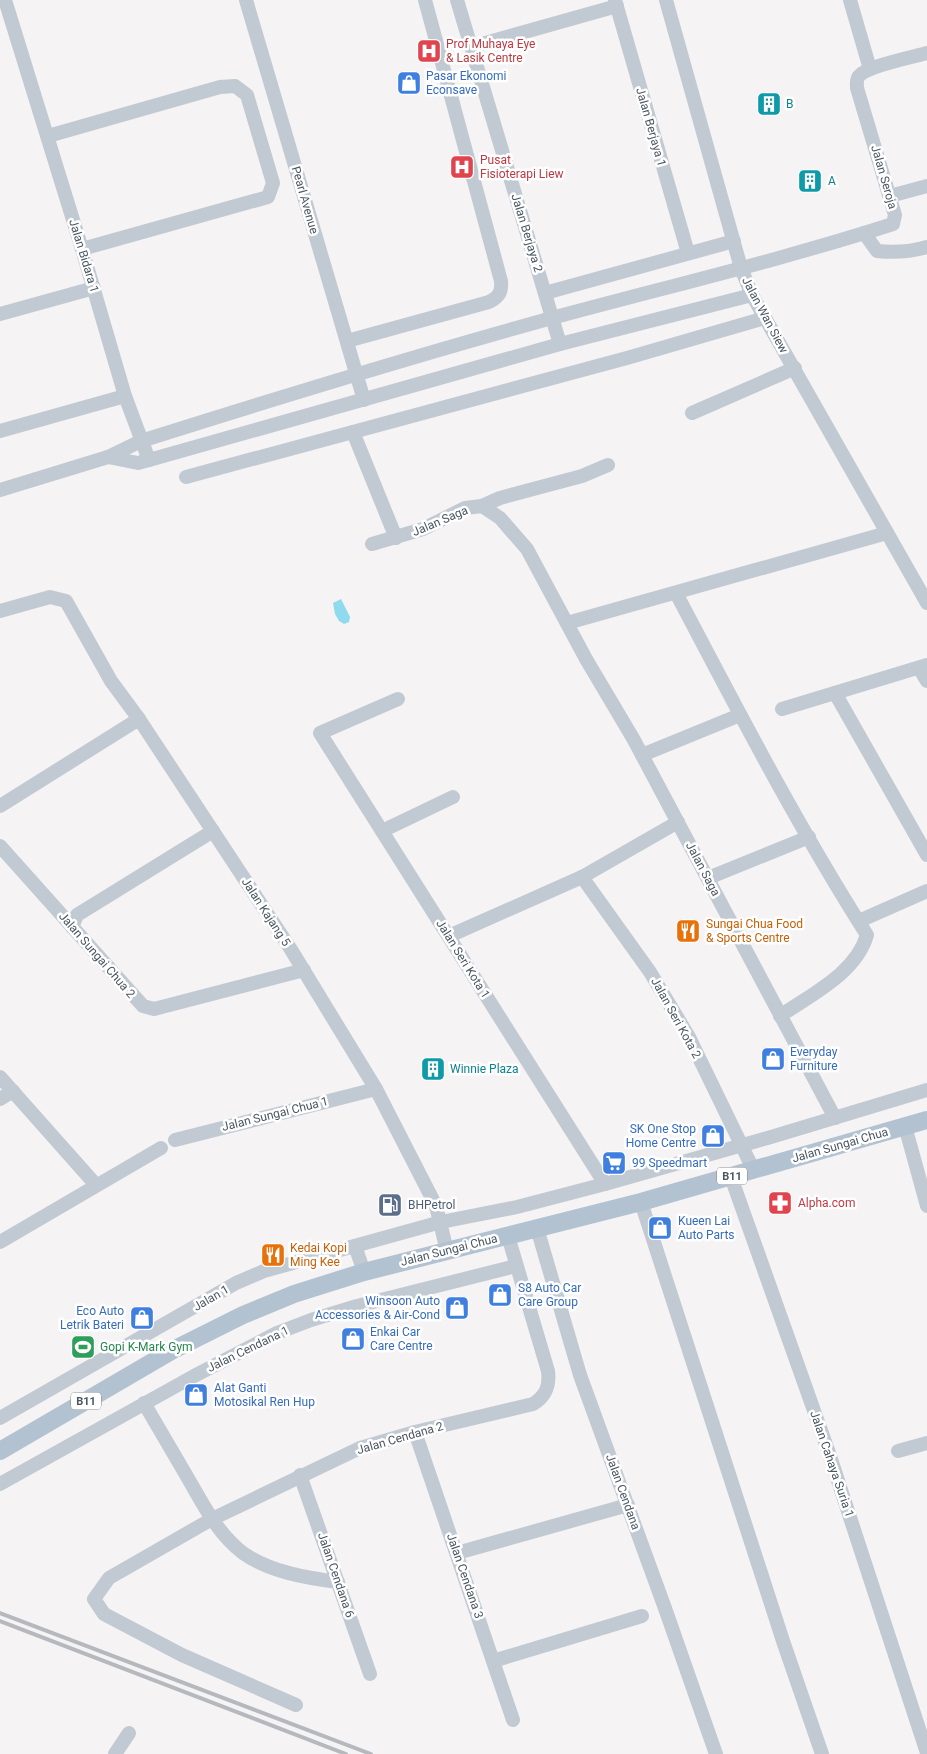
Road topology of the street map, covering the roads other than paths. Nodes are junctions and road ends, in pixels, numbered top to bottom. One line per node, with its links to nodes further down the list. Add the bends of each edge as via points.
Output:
1 (5, 0): 11 (street, Jalan Bidara 1)
2 (246, 0): 26 (street, Pearl Avenue)
3 (425, 0): 26 (street, via 502,289 497,298 489,302)
4 (458, 0): 8 (street, Jalan Berjaya 2)
5 (666, 0): 15 (street, Jalan Wan Siew)
6 (850, 0): 10 (street)
7 (616, 3): 8 (street); 18 (street, Jalan Berjaya 1)
8 (471, 47): 21 (street, Jalan Berjaya 2)
9 (927, 53): 10 (street)
10 (870, 69): 13 (street, Jalan Seroja, via 859,76 857,88)
11 (48, 136): 17 (street, Jalan Bidara 1); 17 (street, via 220,87 236,86 247,95 273,183 268,197)
12 (927, 186): 13 (street)
13 (890, 196): 14 (street, Jalan Seroja, via 895,215 893,224)
14 (864, 233): 16 (street, via 877,251 910,252); 19 (street, Jalan Seroja)
15 (734, 240): 18 (street); 19 (street, Jalan Wan Siew)
16 (927, 247)
17 (82, 249): 20 (street, Jalan Bidara 1)
18 (688, 253): 21 (street)
19 (741, 268): 22 (street, Jalan Wan Siew); 24 (street, Jalan Seroja)
20 (94, 288): 23 (street); 30 (street, Jalan Bidara 1)
21 (545, 293): 24 (street, Jalan Berjaya 2)
22 (752, 295): 25 (street, Jalan Wan Siew); 27 (street)
23 (0, 314)
24 (552, 318): 27 (street, Jalan Berjaya 2); 29 (street, Jalan Seroja)
25 (765, 318): 28 (street, Jalan Wan Siew); 34 (street)
26 (347, 341): 29 (street, Pearl Avenue)
27 (560, 344): 31 (street)
28 (795, 368): 32 (street); 42 (street, Jalan Wan Siew)
29 (356, 373): 31 (street, Pearl Avenue); 35 (street, Jalan Seroja)
30 (125, 396): 33 (street); 35 (street, Jalan Bidara 1)
31 (364, 400): 37 (street)
32 (692, 413)
33 (0, 431)
34 (354, 432): 39 (street); 43 (street)
35 (141, 441): 36 (street, Jalan Seroja); 37 (street, Jalan Bidara 1)
36 (108, 457): 37 (street, via 138,463); 40 (street, Jalan Seroja)
37 (149, 460)
38 (608, 465): 41 (street)
39 (186, 477)
40 (0, 490)
41 (482, 506): 43 (street, Jalan Saga, via 465,508 423,529); 48 (street, Jalan Saga, via 500,518 527,549)
42 (887, 533): 45 (street); 46 (street, Jalan Wan Siew)
43 (396, 538): 44 (street, Jalan Saga)
44 (372, 544)
45 (676, 593): 48 (street); 54 (street)
46 (927, 603)
47 (0, 611): 55 (street, Jalan Kajang 5, via 50,597 66,601 111,681)
48 (567, 623): 56 (street, Jalan Saga)
49 (923, 666): 50 (street); 51 (street)
50 (927, 682)
51 (835, 693): 53 (street); 64 (street)
52 (398, 699): 61 (street, Jalan Seri Kota 1, via 320,733)
53 (782, 709)
54 (740, 715): 56 (street); 62 (street)
55 (139, 719): 58 (street); 60 (street, Jalan Kajang 5)
56 (642, 755): 59 (street, Jalan Saga)
57 (453, 797): 61 (street)
58 (0, 806)
59 (678, 822): 65 (street); 66 (street, Jalan Saga)
60 (212, 831): 69 (street, via 77,915); 71 (street, Jalan Kajang 5)
61 (382, 831): 70 (street, Jalan Seri Kota 1)
62 (808, 837): 66 (street); 68 (street)
63 (0, 846): 69 (street, Jalan Sungai Chua 2)
64 (927, 855)
65 (582, 877): 70 (street); 82 (street, Jalan Seri Kota 2, via 660,988 689,1037)
66 (708, 878): 72 (street, Jalan Saga)
67 (927, 891): 68 (street)
68 (859, 921): 72 (street, via 867,934 857,957 828,984)
69 (72, 927): 71 (street, Jalan Sungai Chua 2, via 143,1006 154,1010)
70 (449, 936): 86 (street, Jalan Seri Kota 1)
71 (304, 970): 74 (street, Jalan Kajang 5)
72 (780, 1016): 78 (street, Jalan Saga)
73 (0, 1077): 76 (street)
74 (376, 1089): 81 (street, Jalan Sungai Chua 1); 90 (street, Jalan Kajang 5, via 436,1206)
75 (927, 1090): 78 (street, Jalan 1)
76 (13, 1091): 77 (street); 87 (street)
77 (0, 1099)
78 (835, 1118): 82 (street, Jalan 1)
79 (927, 1120): 80 (main road, Jalan Sungai Chua / B11)
80 (905, 1126): 84 (main road, Jalan Sungai Chua / B11); 89 (street)
81 (175, 1140)
82 (742, 1145): 84 (street, Jalan Seri Kota 2); 86 (street, Jalan 1)
83 (161, 1148): 87 (street)
84 (753, 1169): 85 (main road, Jalan Sungai Chua / B11)
85 (731, 1177): 88 (main road, Jalan Sungai Chua / B11); 116 (street, Jalan Cahaya Suria 1, via 828,1450)
86 (605, 1184): 90 (street, Jalan 1, via 517,1207)
87 (96, 1186): 93 (street)
88 (641, 1202): 91 (main road, Jalan Sungai Chua / B11); 119 (street)
89 (927, 1206)
90 (440, 1222): 94 (street, Jalan 1); 95 (street, Jalan Kajang 5)
91 (537, 1228): 92 (main road, Jalan Sungai Chua / B11); 106 (street, Jalan Cendana, via 580,1375)
92 (508, 1236): 95 (main road, Jalan Sungai Chua / B11); 96 (street)
93 (0, 1242)
94 (355, 1246): 97 (street); 99 (street, Jalan 1, via 264,1271 236,1283)
95 (447, 1250): 97 (main road, Jalan Sungai Chua / B11)
96 (516, 1266): 98 (street, Jalan Cendana 1, via 311,1320 245,1350); 100 (street, Jalan Cendana 2, via 548,1371 545,1394 533,1404)
97 (364, 1272): 102 (main road, Jalan Sungai Chua / B11, via 274,1301 173,1350)
98 (144, 1404): 105 (street, Jalan Cendana 1); 107 (street)
99 (0, 1418)
100 (415, 1432): 104 (street, Jalan Cendana 2, via 360,1448); 108 (street, Jalan Cendana 3)
101 (927, 1443): 103 (street)
102 (0, 1451)
103 (898, 1451)
104 (300, 1475): 107 (street, Jalan Cendana 2); 109 (street, Jalan Cendana 6)
105 (0, 1484)
106 (628, 1504): 108 (street); 118 (street, Jalan Cendana)
107 (212, 1519): 109 (street, via 226,1538 245,1554 267,1565 314,1579); 113 (street, Jalan Cendana 2, via 109,1578 94,1599 104,1614 173,1650)
108 (457, 1554): 111 (street, Jalan Cendana 3)
109 (338, 1582): 112 (street, Jalan Cendana 6)
110 (642, 1616): 111 (street)
111 (493, 1661): 114 (street, Jalan Cendana 3)
112 (370, 1674)
113 (296, 1705)
114 (513, 1720)
115 (128, 1733): 117 (street)
116 (927, 1753)
117 (115, 1754)
118 (716, 1754)
119 (822, 1754)

